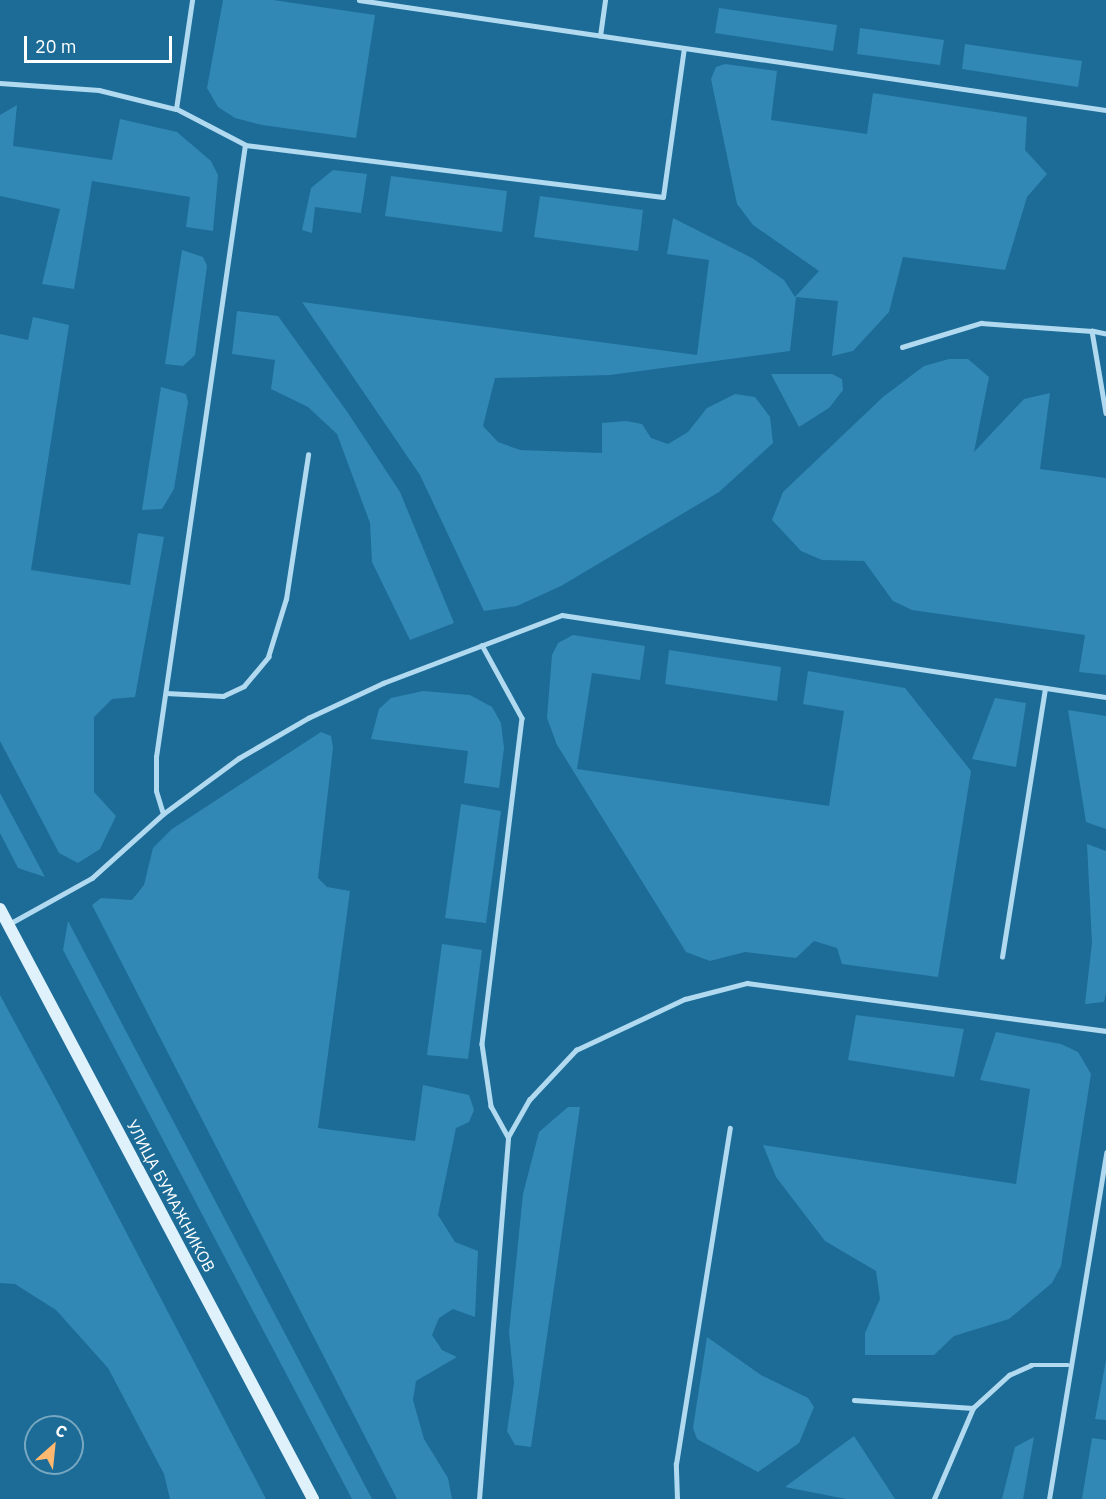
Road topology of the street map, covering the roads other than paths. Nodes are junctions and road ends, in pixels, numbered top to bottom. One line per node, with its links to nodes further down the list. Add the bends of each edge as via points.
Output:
1 (192, 0): 7 (lane)
2 (359, 0): 4 (lane)
3 (605, 0): 4 (lane)
4 (600, 36): 5 (lane)
5 (684, 48): 8 (lane); 9 (lane, via 663,197)
6 (0, 83): 7 (lane, via 99,90)
7 (176, 109): 9 (lane)
8 (1106, 110)
9 (244, 145): 17 (lane)
10 (1092, 331): 11 (lane); 12 (lane, via 981,323); 13 (lane)
11 (1106, 334)
12 (902, 347)
13 (1106, 413)
14 (308, 456): 17 (lane, via 286,599 267,657 244,686 223,696)
15 (483, 645): 16 (lane, via 562,615); 19 (lane, via 308,718 219,771); 25 (lane, via 522,718 482,1044 491,1106)
16 (1045, 688): 18 (lane); 22 (lane)
17 (166, 693): 19 (lane, via 156,774)
18 (1106, 697)
19 (163, 814): 21 (lane, via 92,878)
20 (0, 909): 21 (street, УЛИЦА БУМАЖНИКОВ)
21 (9, 925): 30 (street, УЛИЦА БУМАЖНИКОВ)
22 (1002, 957)
23 (1106, 1031): 25 (lane, via 768,983 720,988 618,1026 576,1050 529,1100)
24 (730, 1128): 32 (lane, via 676,1464)
25 (508, 1137): 31 (lane)
26 (1106, 1153): 27 (lane)
27 (1068, 1365): 29 (lane, via 1031,1365 1009,1375); 34 (lane)
28 (854, 1400): 29 (lane)
29 (973, 1408): 33 (lane)
30 (313, 1499)
31 (479, 1499)
32 (677, 1499)
33 (934, 1499)
34 (1049, 1499)

